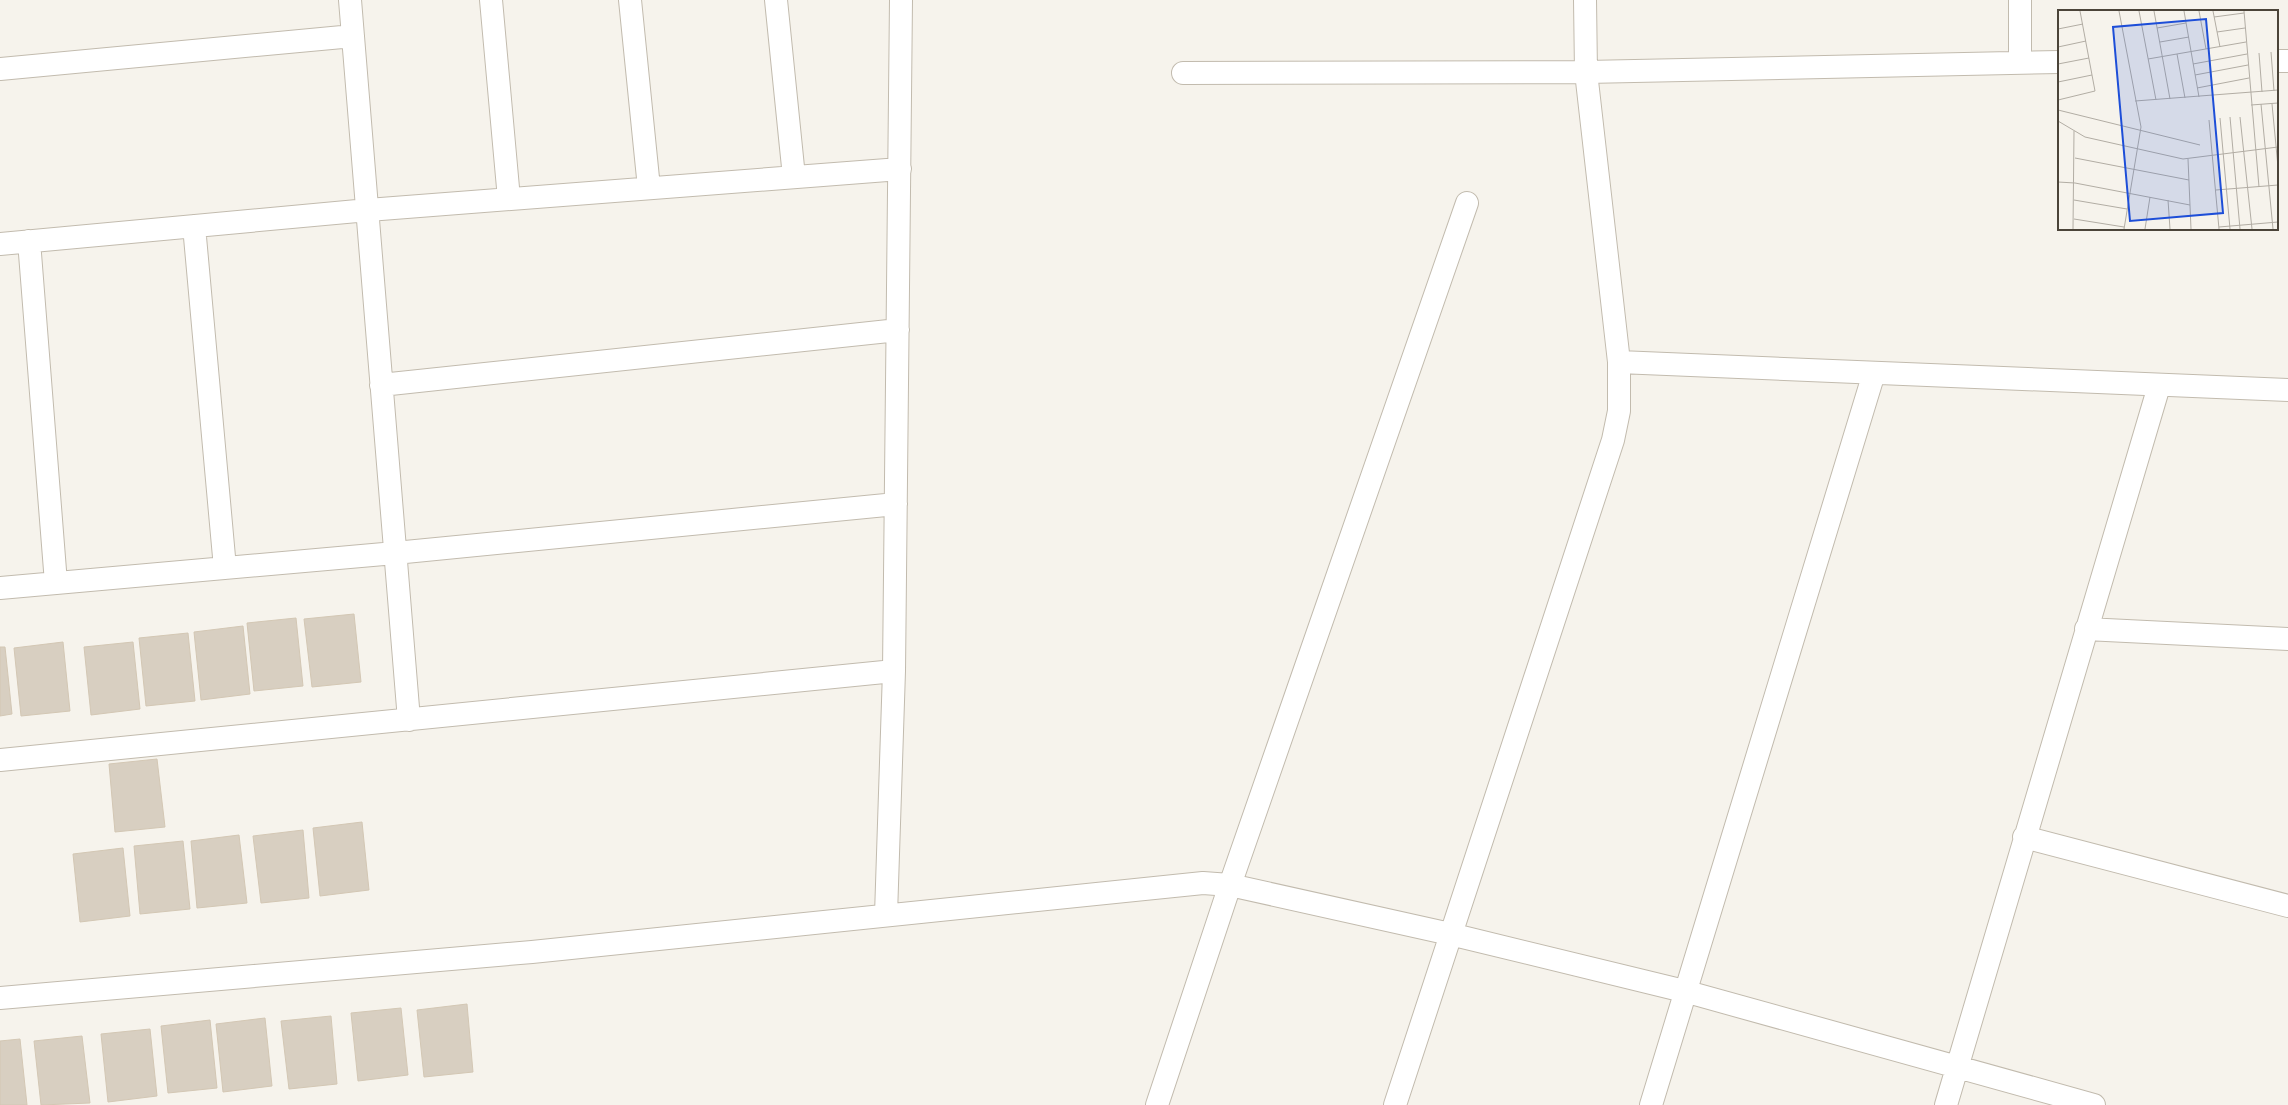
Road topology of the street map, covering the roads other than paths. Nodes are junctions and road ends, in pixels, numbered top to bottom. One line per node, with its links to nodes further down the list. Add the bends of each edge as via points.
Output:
1 (350, 0): 8 (street)
2 (491, 0): 17 (street)
3 (630, 0): 16 (street)
4 (776, 0): 15 (street)
5 (901, 0): 14 (street)
6 (1585, 0): 12 (street)
7 (2020, 0): 9 (street)
8 (353, 36): 11 (street); 19 (street)
9 (2020, 62): 10 (street); 12 (street)
10 (2058, 62)
11 (0, 69)
12 (1586, 72): 13 (street); 24 (street)
13 (1183, 73)
14 (900, 169): 15 (street); 23 (street)
15 (794, 177): 16 (street)
16 (649, 188): 17 (street)
17 (509, 199): 19 (street)
18 (1467, 203): 40 (street)
19 (368, 210): 20 (street); 26 (street)
20 (194, 226): 21 (street); 31 (street)
21 (29, 241): 22 (street); 32 (street)
22 (0, 244)
23 (898, 330): 26 (street); 29 (street)
24 (1619, 362): 25 (street); 43 (street, via 1619,411 1613,440)
25 (1874, 373): 27 (street); 44 (street)
26 (381, 385): 30 (street)
27 (2159, 386): 28 (street); 34 (street)
28 (2288, 390)
29 (896, 504): 30 (street); 36 (street)
30 (395, 554): 31 (street); 37 (street)
31 (225, 568): 32 (street)
32 (56, 583): 33 (street)
33 (0, 588)
34 (2086, 629): 35 (street); 39 (street)
35 (2288, 639)
36 (894, 671): 37 (street); 42 (street)
37 (408, 720): 38 (street)
38 (0, 760)
39 (2024, 837): 41 (street); 46 (street)
40 (1230, 885): 42 (street, via 1176,885); 43 (street); 47 (street)
41 (2288, 906)
42 (886, 915): 45 (street, via 532,952)
43 (1450, 934): 44 (street); 48 (street)
44 (1684, 991): 46 (street); 49 (street)
45 (0, 998)
46 (1956, 1067): 50 (street); 51 (street)
47 (1157, 1105)
48 (1395, 1105)
49 (1651, 1105)
50 (1946, 1105)
51 (2094, 1105)

